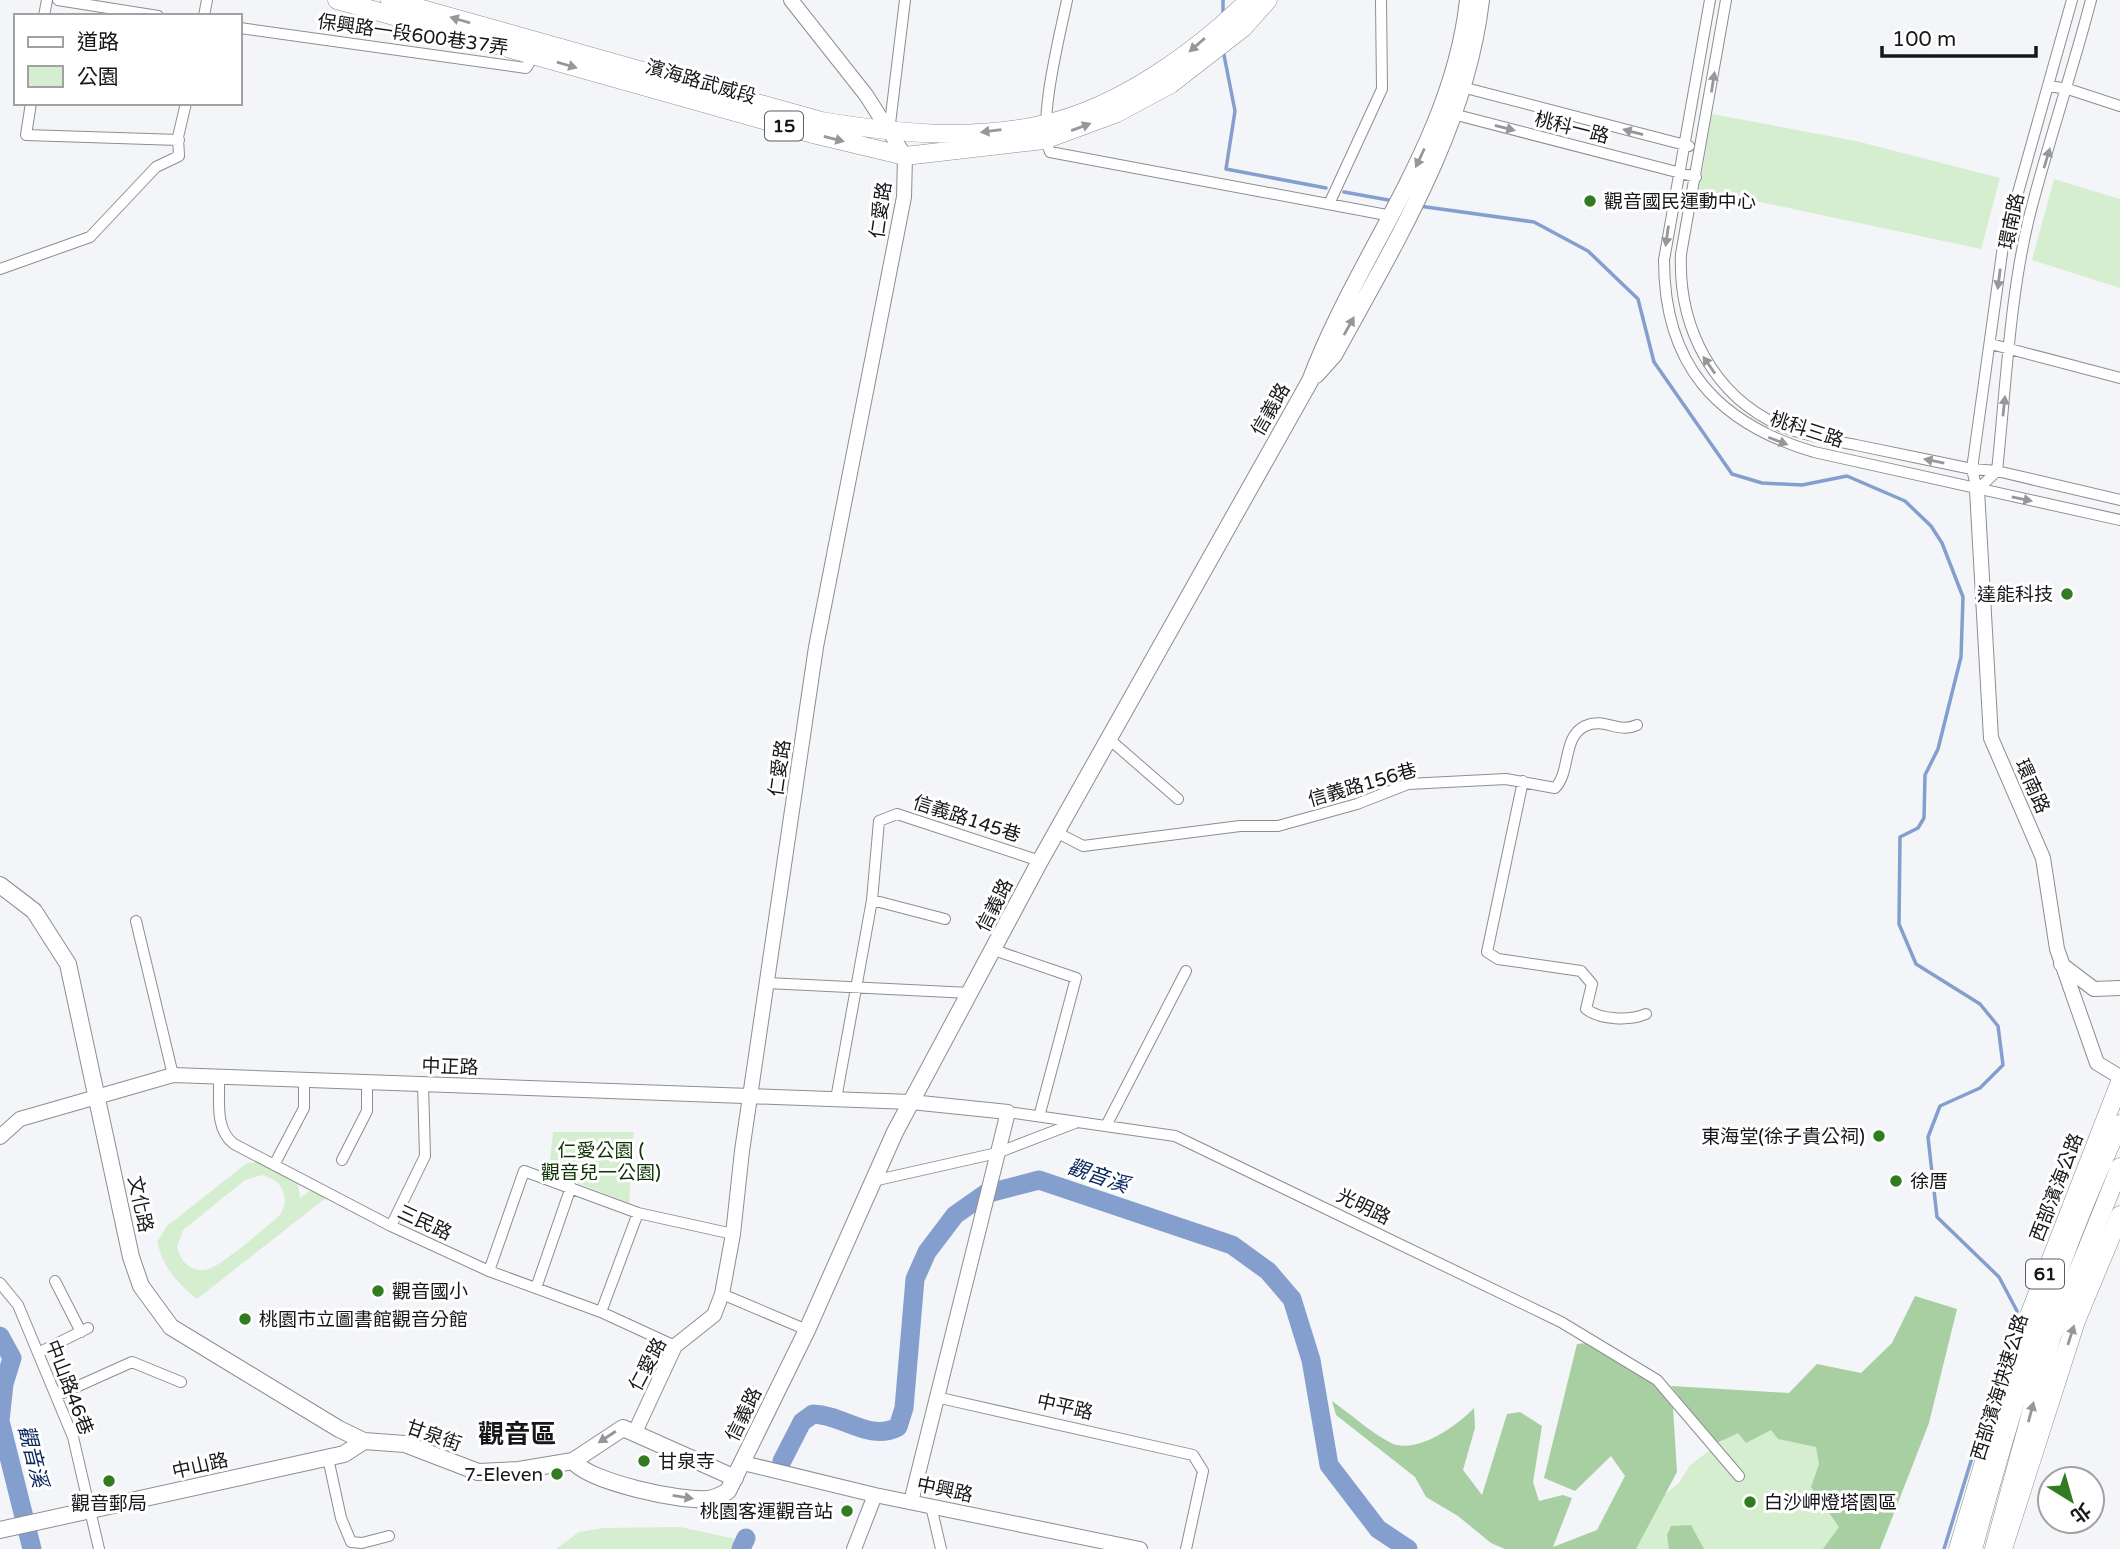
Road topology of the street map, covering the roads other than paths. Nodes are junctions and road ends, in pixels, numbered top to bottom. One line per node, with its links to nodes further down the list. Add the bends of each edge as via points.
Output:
1 (58, 0): 16 (street)
2 (337, 0): 18 (main road, 濱海路武威段 / 15)
3 (390, 0): 26 (main road, 濱海路武威段 / 15, one-way to 3, via 821,121)
4 (791, 0): 26 (street)
5 (905, 0): 26 (street)
6 (1067, 0): 27 (street)
7 (1248, 0): 27 (main road, 濱海路武威段 / 15, one-way to 27, via 1188,54)
8 (1268, 0): 27 (main road, 濱海路武威段 / 15, one-way to 8, via 1117,113 1146,99 1219,48)
9 (1381, 0): 34 (street, via 1382,89)
10 (1468, 0): 19 (main road)
11 (1481, 0): 19 (main road)
12 (1710, 0): 29 (street, 桃科三路)
13 (1726, 0): 30 (street, 桃科三路, one-way to 13)
14 (2072, 0): 20 (street, 環南路)
15 (2091, 0): 21 (street, 環南路)
16 (146, 14)
17 (242, 28): 18 (street, 保興路一段600巷37弄, via 526,68)
18 (534, 56): 31 (main road, 濱海路武威段 / 15, one-way to 31)
19 (1455, 85): 25 (main road); 29 (street, 桃科一路, one-way to 19)
20 (2049, 86): 21 (street); 37 (street, 環南路, one-way to 37, via 2003,246)
21 (2068, 89): 24 (street); 38 (street, 環南路, one-way to 21, via 2032,206)
22 (30, 105): 28 (street, via 26,135)
23 (186, 105): 28 (street)
24 (2120, 106)
25 (1446, 112): 32 (street, 桃科一路, one-way to 32); 35 (main road, 信義路)
26 (890, 132): 27 (main road, 濱海路武威段 / 15, one-way to 26); 31 (street)
27 (1045, 132): 31 (main road, 濱海路武威段 / 15); 34 (street, via 1050,152)
28 (178, 140): 36 (street, via 179,156 156,167 90,237)
29 (1685, 145): 30 (street, 桃科一路); 32 (street, 桃科三路)
30 (1699, 149): 33 (street, 桃科三路)
31 (905, 156): 58 (street, 仁愛路, via 904,197 816,647)
32 (1679, 172): 33 (street, 桃科一路); 42 (street, 桃科三路, one-way to 42, via 1664,260 1664,294 1683,356 1713,396 1771,439)
33 (1696, 177): 40 (street, 桃科三路, one-way to 33, via 1803,434 1763,416 1716,375 1688,325 1680,278)
34 (1329, 204): 35 (street)
35 (1399, 213): 46 (main road, 信義路, via 1323,346 1310,382)
36 (0, 269)
37 (1991, 344): 38 (street); 40 (street, 環南路)
38 (2011, 348): 39 (street); 41 (street, 環南路, one-way to 38)
39 (2120, 378)
40 (1972, 469): 41 (street, 桃科三路); 42 (street, 環南路)
41 (1997, 471): 42 (street); 43 (street, 桃科三路)
42 (1977, 490): 44 (street, 桃科三路, one-way to 44); 56 (street, 環南路, via 1991,738 2043,858)
43 (2120, 500)
44 (2120, 520)
45 (1637, 725): 47 (street, 信義路156巷, via 1619,730 1601,722 1581,728 1558,786)
46 (1109, 738): 48 (street); 49 (main road, 信義路)
47 (1523, 781): 49 (street, 信義路156巷, via 1408,784 1278,826 1240,825 1083,846); 62 (street, via 1487,952 1498,959 1581,971 1591,984 1586,1009 1592,1014 1634,1019)
48 (1178, 799)
49 (1056, 832): 50 (main road, 信義路)
50 (1040, 861): 52 (street, 信義路145巷, via 897,814 879,821); 55 (main road, 信義路)
51 (0, 885): 70 (main road, 文化路, via 34,911 68,964)
52 (872, 900): 53 (street); 60 (street)
53 (945, 919)
54 (136, 921): 63 (street)
55 (994, 950): 61 (main road, 信義路); 75 (street, via 1076,978)
56 (2062, 964): 59 (street, via 2094,989); 65 (street, 環南路, via 2097,1063)
57 (1186, 971): 77 (street)
58 (767, 983): 60 (street); 71 (street, 仁愛路)
59 (2120, 988)
60 (856, 990): 61 (street); 72 (street)
61 (970, 993): 73 (main road, 信義路)
62 (1646, 1014)
63 (173, 1075): 64 (street, 中正路); 70 (street, 中正路)
64 (219, 1076): 66 (street, 中正路); 82 (street, 三民路, via 225,1137)
65 (2120, 1077)
66 (304, 1079): 67 (street, 中正路); 82 (street, via 304,1108)
67 (367, 1082): 69 (street, 中正路); 80 (street, via 367,1111)
68 (2120, 1082): 107 (main road, 西部濱海公路 / 61, via 2023,1331)
69 (423, 1084): 71 (street, 中正路); 88 (street, via 425,1156)
70 (96, 1096): 79 (street, 中正路, via 20,1119); 103 (main road, 文化路, via 131,1257 141,1286 171,1327)
71 (750, 1096): 72 (street, 中正路); 89 (street, 仁愛路)
72 (836, 1099): 73 (street, 中正路)
73 (911, 1102): 74 (street, 光明路); 84 (main road, 信義路)
74 (1008, 1112): 76 (street, 光明路); 81 (street)
75 (1040, 1112)
76 (1077, 1122): 77 (street, 光明路); 81 (street)
77 (1107, 1124): 109 (street, 光明路, via 1175,1136 1605,1346 1657,1380)
78 (2120, 1124): 107 (main road, 西部濱海快速公路 / 61, via 2035,1334)
79 (0, 1136)
80 (342, 1160)
81 (995, 1160): 84 (street); 101 (street)
82 (274, 1165): 88 (street, 三民路)
83 (2120, 1167): 108 (main road, 西部濱海快速公路 / 61, one-way to 83, via 2052,1336)
84 (873, 1181): 96 (main road, 信義路)
85 (571, 1187): 86 (street); 90 (street, via 524,1171); 93 (street)
86 (638, 1213): 89 (street); 95 (street)
87 (2120, 1216): 108 (main road, 61, one-way to 87)
88 (391, 1226): 90 (street, 三民路)
89 (733, 1234): 94 (street, 仁愛路)
90 (489, 1271): 93 (street, 三民路)
91 (55, 1281): 98 (street, via 85,1330)
92 (0, 1283): 98 (street, 中山路46巷, via 18,1305)
93 (536, 1288): 95 (street, 三民路)
94 (722, 1294): 96 (street); 97 (street, 仁愛路, via 714,1315)
95 (601, 1312): 97 (street, 三民路)
96 (807, 1330): 106 (main road, 信義路)
97 (675, 1346): 102 (street, 仁愛路)
98 (38, 1353): 100 (street, 中山路46巷)
99 (181, 1382): 100 (street, via 132,1362)
100 (56, 1396): 114 (street, 中山路46巷, via 73,1437)
101 (936, 1397): 112 (street); 121 (street, 中平路, via 1193,1455 1203,1471)
102 (635, 1432): 105 (main road, 甘泉街, one-way to 105, via 620,1429); 110 (main road)
103 (364, 1441): 104 (main road, 中山路); 105 (main road, 甘泉街, via 405,1444 478,1472)
104 (328, 1458): 114 (main road, 中山路); 116 (street, via 351,1542)
105 (573, 1461): 110 (main road, one-way to 110, via 579,1468 620,1484 705,1500 728,1491)
106 (743, 1463): 110 (main road); 111 (street, 中興路)
107 (1987, 1472): 122 (main road, 西部濱海公路 / 61); 123 (main road, 西部濱海快速公路 / 61)
108 (2020, 1474): 124 (main road, 西部濱海快速公路 / 61); 125 (main road, 61)
109 (1739, 1476)
110 (735, 1478)
111 (875, 1495): 112 (street, 中興路); 118 (street)
112 (911, 1502): 113 (street, 中興路)
113 (931, 1506): 119 (street); 120 (street, 中興路)
114 (90, 1511): 115 (main road, 中山路); 117 (street, 中山路46巷)
115 (7, 1529)
116 (389, 1536)
117 (99, 1549)
118 (854, 1549)
119 (941, 1549)
120 (1140, 1549)
121 (1186, 1549)
122 (1958, 1549)
123 (1973, 1549)
124 (1993, 1549)
125 (2003, 1549)

